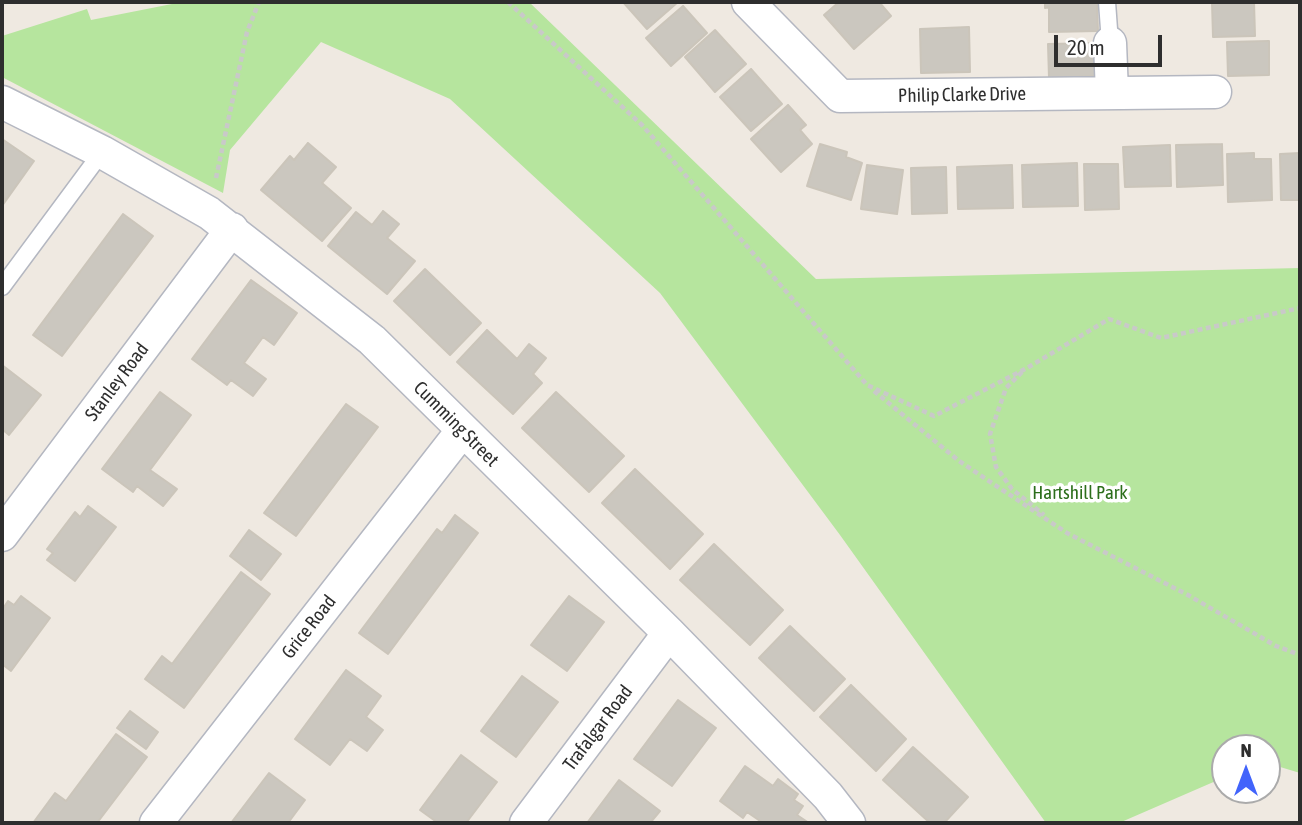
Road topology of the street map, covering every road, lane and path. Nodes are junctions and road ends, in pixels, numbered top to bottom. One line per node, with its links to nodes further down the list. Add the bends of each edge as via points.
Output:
1 (259, 2): 10 (path, via 247,32)
2 (508, 2): 14 (path, via 642,125)
3 (748, 2): 7 (street, Philip Clarke Drive, via 840,96)
4 (1107, 2): 5 (lane)
5 (1110, 43): 7 (street)
6 (1215, 92): 7 (street, Philip Clarke Drive)
7 (1112, 93)
8 (2, 103): 9 (street, Cumming Street)
9 (102, 152): 10 (street, Cumming Street); 11 (lane)
10 (220, 221): 15 (street, Cumming Street, via 372,340); 17 (street, Stanley Road)
11 (2, 287)
12 (1300, 308): 13 (path, via 1161,338 1109,319)
13 (1027, 368): 14 (path, via 934,416); 16 (path, via 1006,388 990,434 996,467 1012,489)
14 (867, 385): 16 (path, via 959,461)
15 (462, 431): 18 (street, Cumming Street); 20 (street, Grice Road)
16 (1067, 533): 19 (path)
17 (2, 535)
18 (669, 633): 21 (street, Trafalgar Road); 22 (street, Cumming Street)
19 (1300, 655)
20 (156, 823)
21 (526, 823)
22 (849, 823)

